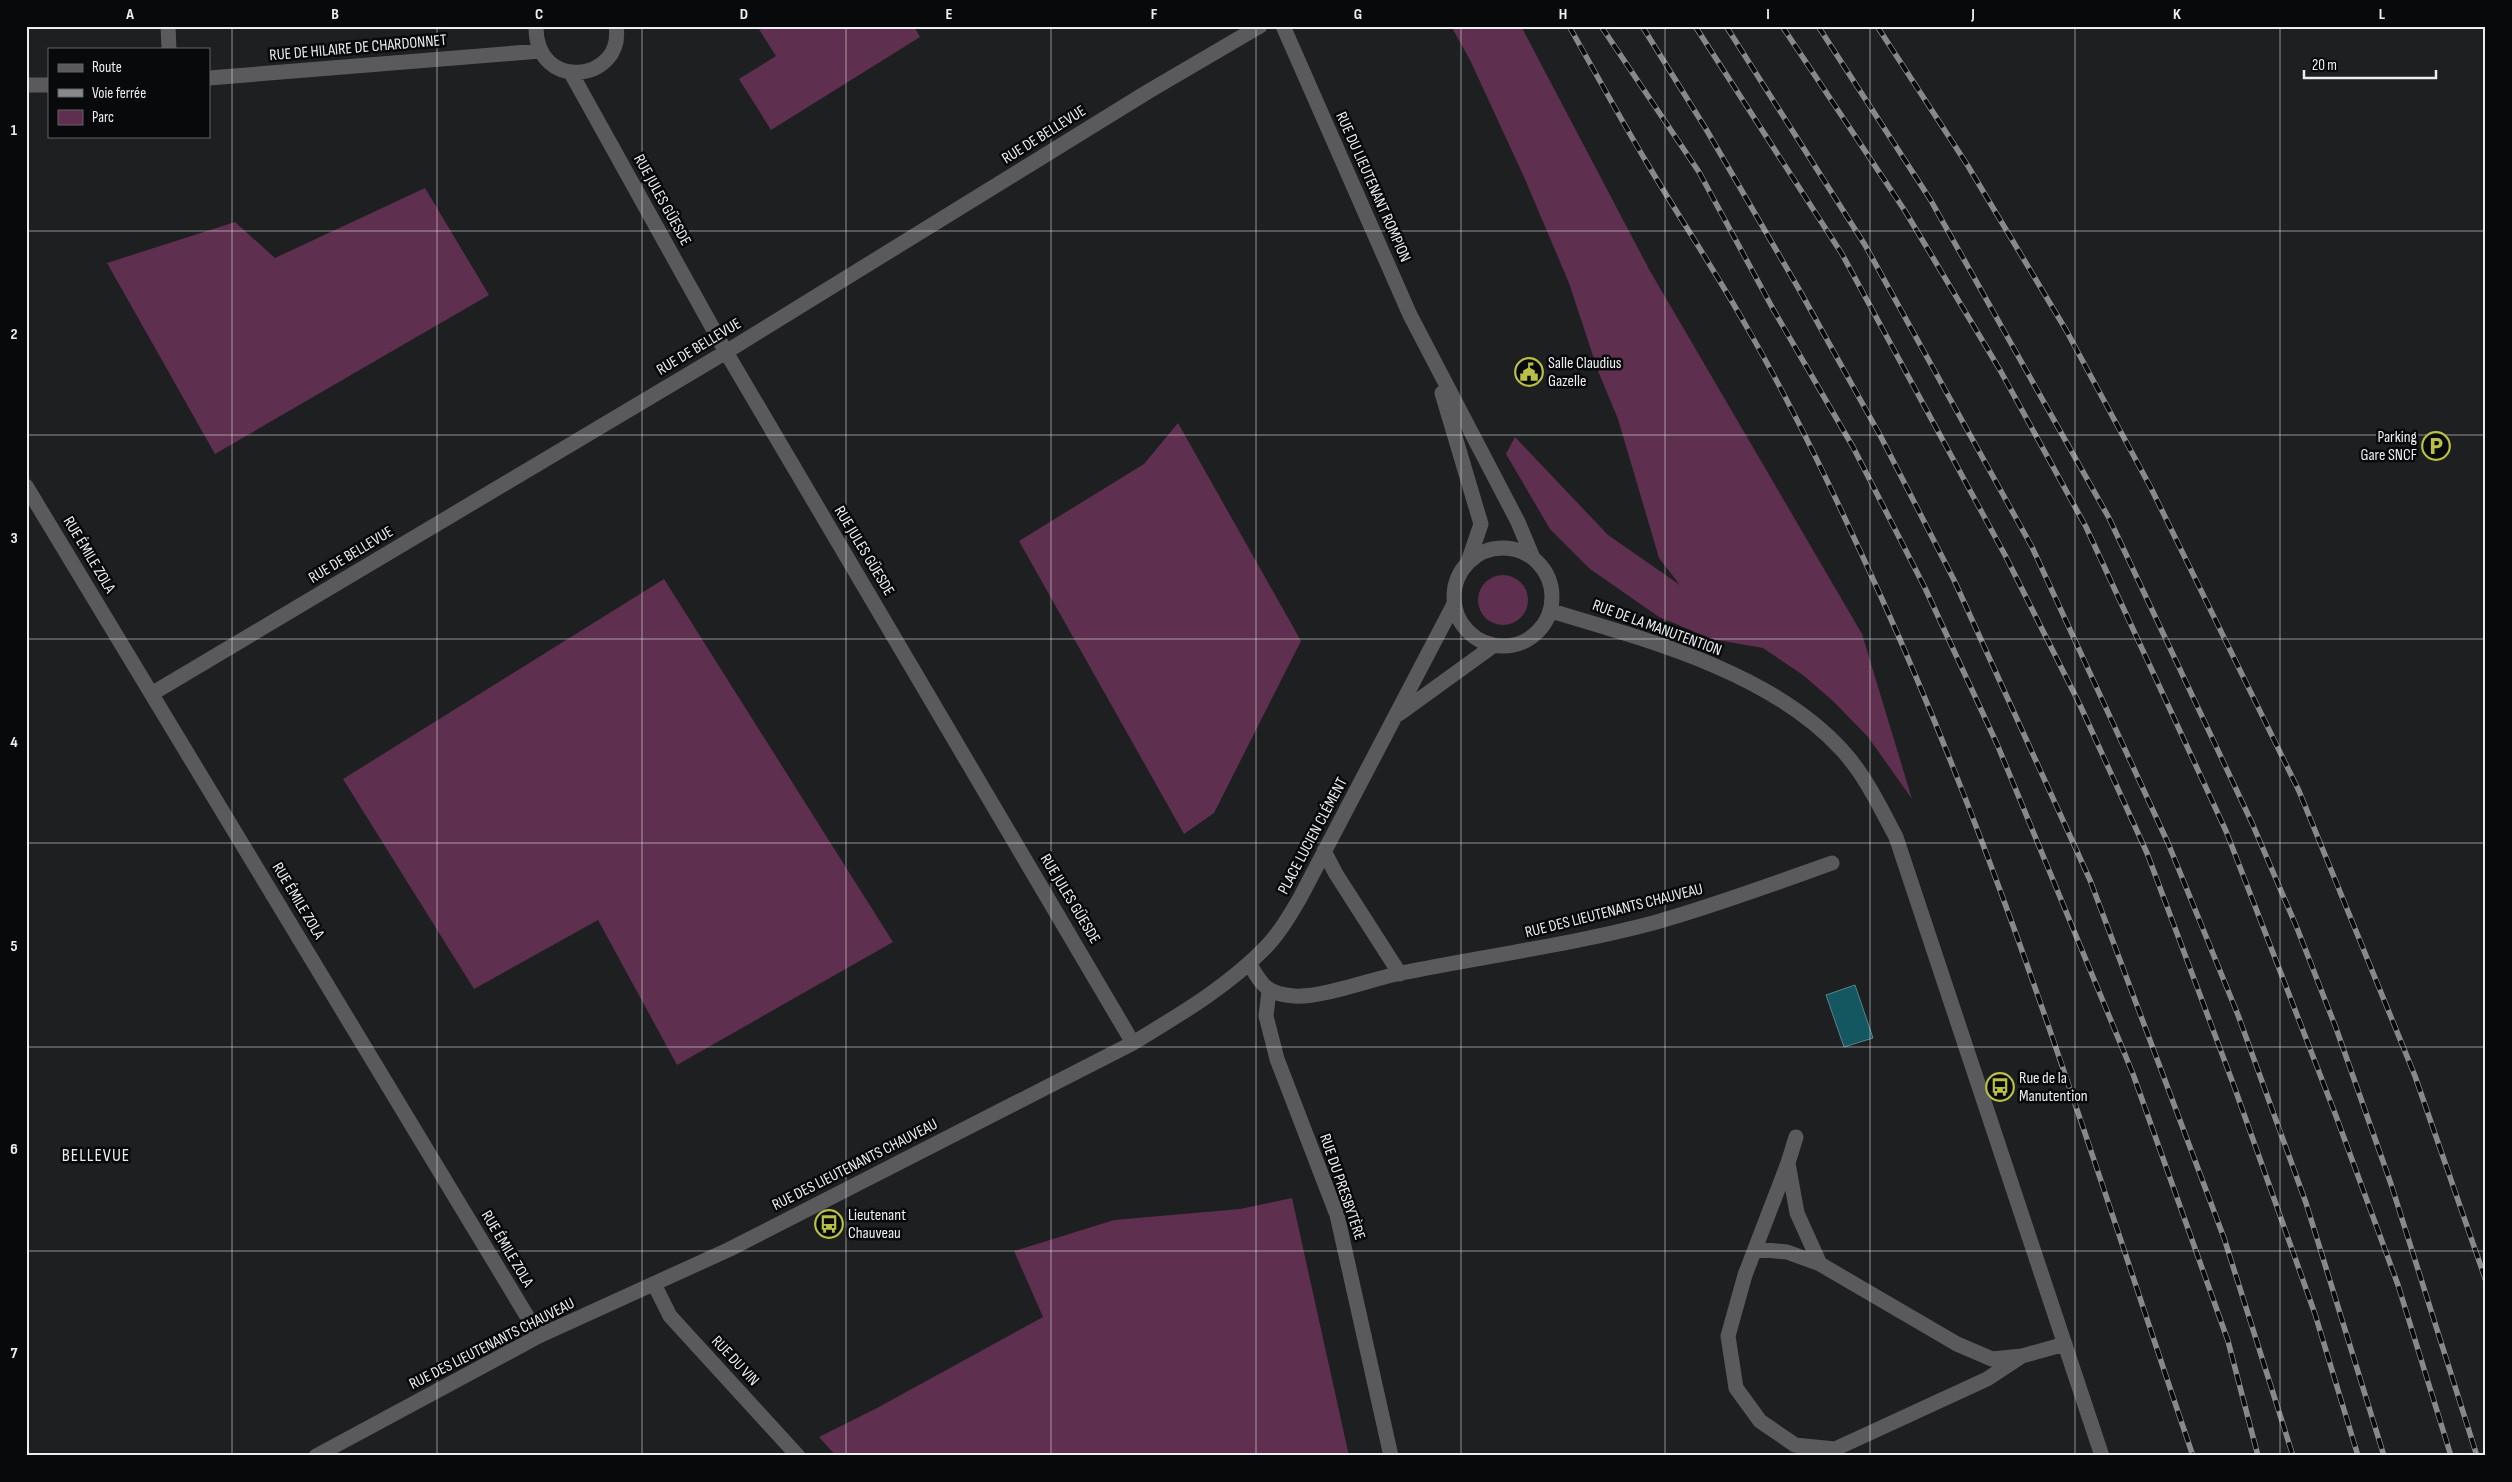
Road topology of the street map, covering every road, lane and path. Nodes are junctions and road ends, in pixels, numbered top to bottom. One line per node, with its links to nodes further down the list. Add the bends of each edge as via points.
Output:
1 (168, 26): 6 (street)
2 (536, 26): 7 (street)
3 (616, 26): 8 (street, via 614,48 607,59 597,68)
4 (1260, 26): 12 (street, RUE DE BELLEVUE)
5 (1283, 26): 13 (street, RUE DU LIEUTENANT ROMPION)
6 (169, 48)
7 (540, 51): 8 (street, via 553,66); 9 (street, RUE DE HILAIRE DE CHARDONNET)
8 (571, 73): 12 (street, RUE JULES GÜESDE)
9 (210, 78)
10 (48, 85): 11 (street)
11 (26, 86)
12 (726, 352): 20 (street, RUE DE BELLEVUE); 27 (street, RUE JULES GÜESDE)
13 (1432, 360): 15 (street, RUE DU LIEUTENANT ROMPION); 16 (street, RUE DU LIEUTENANT ROMPION, via 1481,524)
14 (26, 486): 20 (street, RUE ÉMILE ZOLA)
15 (1534, 558): 16 (street, PLACE LUCIEN CLÉMENT, via 1507,548 1493,548); 18 (street, via 1550,582)
16 (1468, 562): 17 (street, PLACE LUCIEN CLÉMENT, via 1459,574)
17 (1454, 604): 19 (street, via 1467,631); 21 (street, PLACE LUCIEN CLÉMENT)
18 (1551, 610): 19 (street, via 1535,635 1522,643); 34 (street, RUE DE LA MANUTENTION, via 1704,660 1758,688 1800,713 1842,750 1874,794 1896,837)
19 (1493, 646): 21 (street, PLACE LUCIEN CLÉMENT)
20 (153, 693): 33 (street, RUE ÉMILE ZOLA)
21 (1396, 716): 22 (street, PLACE LUCIEN CLÉMENT)
22 (1324, 850): 24 (street, PLACE LUCIEN CLÉMENT, via 1280,931); 25 (street)
23 (1832, 863): 25 (street, RUE DES LIEUTENANTS CHAUVEAU, via 1653,923)
24 (1249, 963): 26 (street); 27 (street, RUE DES LIEUTENANTS CHAUVEAU, via 1194,1006)
25 (1400, 974): 26 (street, RUE DES LIEUTENANTS CHAUVEAU, via 1315,994 1296,996)
26 (1269, 991): 39 (street, RUE DU PRESBYTÈRE, via 1266,1016 1277,1059 1337,1215)
27 (1133, 1043): 32 (street, RUE DES LIEUTENANTS CHAUVEAU, via 730,1249)
28 (1796, 1137): 29 (street)
29 (1788, 1162): 30 (street); 31 (street, via 1797,1212)
30 (1755, 1249): 31 (street, via 1787,1252); 36 (street, via 1728,1336 1736,1388 1760,1421)
31 (1820, 1264): 35 (street, via 1957,1344 1992,1358)
32 (654, 1284): 33 (street, RUE DES LIEUTENANTS CHAUVEAU); 38 (street, RUE DU VIN, via 670,1316)
33 (539, 1336): 37 (street, RUE DES LIEUTENANTS CHAUVEAU)
34 (2065, 1344): 35 (street); 40 (street, RUE DE LA MANUTENTION)
35 (2022, 1356): 36 (street, via 1987,1379 1835,1450)
36 (1798, 1450)
37 (316, 1456)
38 (798, 1456)
39 (1391, 1456)
40 (2102, 1456)

